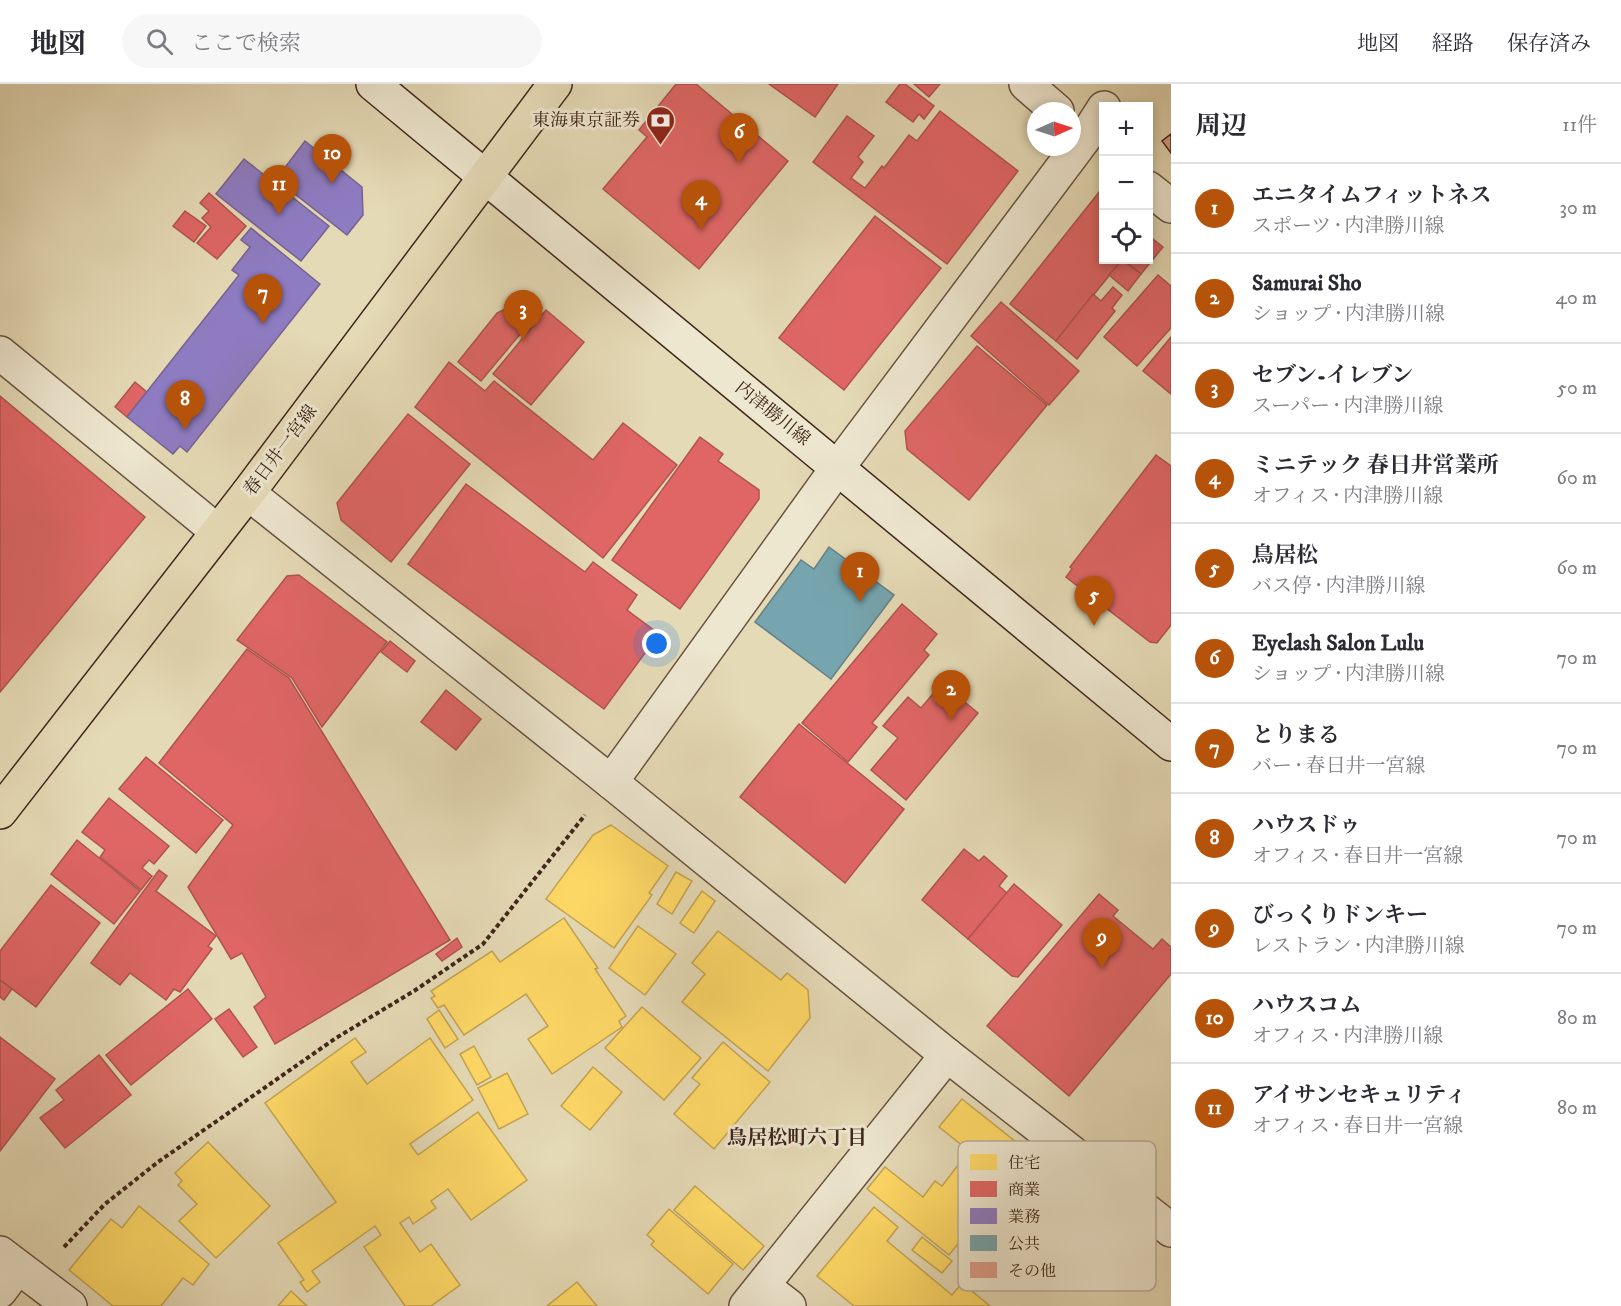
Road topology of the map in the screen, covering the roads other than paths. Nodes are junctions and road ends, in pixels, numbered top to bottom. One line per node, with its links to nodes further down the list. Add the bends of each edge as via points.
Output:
1 (373, 84): 9 (street, 内津勝川線)
2 (555, 84): 9 (main road, 春日井一宮線)
3 (1026, 84): 5 (street)
4 (1119, 84): 6 (street)
5 (1047, 102)
6 (1107, 102)
7 (1099, 116): 8 (street)
8 (1087, 137): 13 (street)
9 (485, 176): 13 (street, 内津勝川線); 14 (main road, 春日井一宮線)
10 (1153, 191): 11 (street)
11 (1171, 206)
12 (0, 352): 15 (street)
13 (838, 467): 16 (street, 内津勝川線); 17 (street)
14 (248, 493): 15 (main road, 春日井一宮線); 17 (street)
15 (218, 531): 18 (main road, 春日井一宮線)
16 (1171, 744)
17 (611, 782): 19 (street)
18 (0, 812)
19 (947, 1055): 20 (street); 24 (street)
20 (1057, 1141)
21 (1156, 1218): 22 (street)
22 (1171, 1230)
23 (13, 1272): 25 (street)
24 (755, 1296): 26 (street)
25 (70, 1306)
26 (789, 1306)

